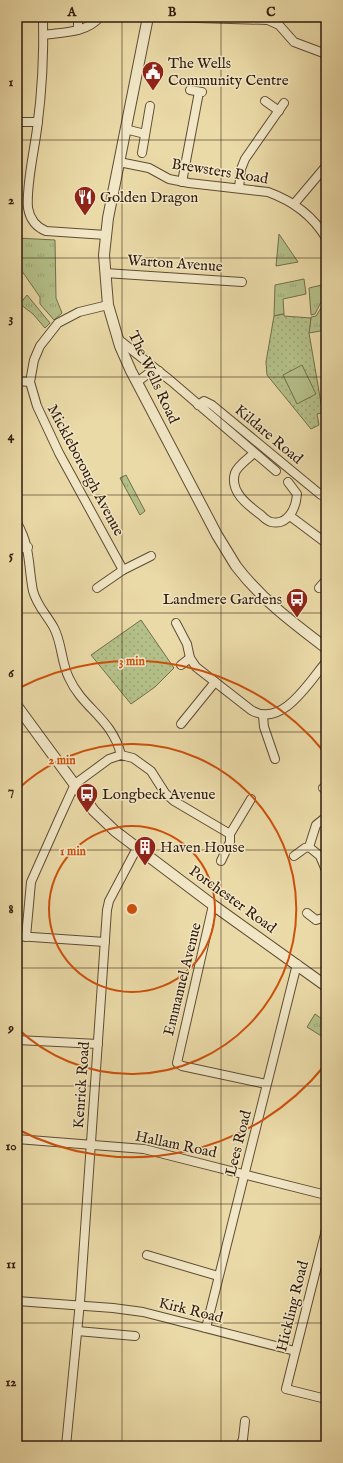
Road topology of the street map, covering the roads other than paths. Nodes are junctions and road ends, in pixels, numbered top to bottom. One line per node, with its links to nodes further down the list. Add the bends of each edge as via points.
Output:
1 (43, 17): 7 (street)
2 (78, 17): 6 (street)
3 (100, 17): 6 (street, via 88,27)
4 (148, 17): 16 (street, The Wells Road)
5 (164, 17): 8 (street, via 268,20 279,25 294,42)
6 (78, 30): 7 (street)
7 (44, 35): 15 (street)
8 (326, 54)
9 (190, 90): 21 (street, via 200,92)
10 (265, 101): 13 (street)
11 (284, 103): 13 (street)
12 (150, 106): 17 (street)
13 (279, 111): 22 (street, via 245,159)
14 (17, 122): 15 (street)
15 (38, 122): 24 (street, via 28,198 30,216 46,231)
16 (125, 129): 17 (street); 19 (street, The Wells Road)
17 (145, 134): 18 (street)
18 (142, 153)
19 (119, 162): 21 (street, Brewsters Road, via 150,168 169,179); 24 (street, The Wells Road)
20 (326, 166): 23 (street)
21 (182, 182): 22 (street, Brewsters Road)
22 (238, 188): 23 (street, Brewsters Road, via 268,192)
23 (294, 204): 25 (street, Brewsters Road, via 312,219)
24 (106, 235): 26 (street, The Wells Road)
25 (326, 238)
26 (105, 273): 27 (street, Warton Avenue); 28 (street, The Wells Road)
27 (242, 282)
28 (108, 305): 29 (street, The Wells Road); 32 (street, Mickleborough Avenue, via 75,313 58,323 40,346 34,360)
29 (118, 339): 30 (street, Kildare Road); 33 (street, The Wells Road)
30 (159, 371): 33 (street, via 149,373); 34 (street, Kildare Road)
31 (17, 381): 32 (street)
32 (30, 382): 45 (street, Mickleborough Avenue, via 36,406 59,453)
33 (137, 382): 50 (street, The Wells Road, via 236,566 270,604)
34 (198, 405): 35 (street, Kildare Road); 38 (street, Kildare Road, via 204,401 212,405)
35 (254, 453): 36 (street, Kildare Road); 39 (street, Kildare Road, via 234,474 234,482 242,499 267,521 279,522)
36 (276, 471)
37 (288, 482): 39 (street, Kildare Road, via 297,494)
38 (321, 495)
39 (290, 516): 41 (street)
40 (17, 523): 42 (street)
41 (326, 543)
42 (28, 547): 43 (street); 58 (street, via 36,600 54,628 64,668 77,692 111,729 117,740)
43 (17, 549)
44 (151, 556): 45 (street)
45 (123, 570): 47 (street)
46 (326, 580): 48 (street)
47 (97, 588)
48 (319, 588)
49 (176, 623): 51 (street, via 187,644)
50 (326, 648)
51 (190, 658): 53 (street); 54 (street, via 196,667)
52 (326, 662): 56 (street, via 289,706)
53 (181, 665)
54 (215, 682): 56 (street, via 251,710); 57 (street)
55 (17, 706): 60 (street, Porchester Road)
56 (264, 716): 59 (street, via 264,727)
57 (180, 724)
58 (120, 755): 60 (street, via 108,759); 63 (street, via 143,764 174,801)
59 (275, 759)
60 (75, 784): 65 (street, Porchester Road, via 94,811); 73 (street, via 31,882)
61 (251, 799): 63 (street)
62 (326, 817): 64 (street, via 316,825)
63 (230, 834): 67 (street, via 230,842)
64 (309, 847): 66 (street); 68 (street, via 320,856)
65 (137, 848): 69 (street, Porchester Road); 74 (street, Kenrick Road, via 109,901)
66 (294, 856)
67 (221, 861)
68 (326, 868)
69 (213, 905): 75 (street, Porchester Road); 79 (street, Emmanuel Avenue, via 177,1063)
70 (307, 913): 71 (street, via 316,920)
71 (326, 917)
72 (17, 936): 73 (street)
73 (26, 937): 74 (street)
74 (105, 942): 78 (street, Kenrick Road)
75 (297, 964): 76 (street, Porchester Road); 79 (street, Lees Road)
76 (326, 986)
77 (17, 1040): 78 (street)
78 (98, 1044): 81 (street, Kenrick Road)
79 (266, 1084): 82 (street, Lees Road)
80 (17, 1139): 81 (street, Hallam Road)
81 (91, 1145): 82 (street, Hallam Road, via 144,1149); 88 (street, Kenrick Road)
82 (245, 1174): 83 (street, Hallam Road); 86 (street, Lees Road)
83 (326, 1195)
84 (326, 1230): 92 (street, Hickling Road)
85 (146, 1255): 86 (street)
86 (218, 1276): 89 (street, Lees Road)
87 (17, 1301): 88 (street, Kirk Road)
88 (79, 1305): 89 (street, Kirk Road, via 144,1312); 90 (street, Kenrick Road)
89 (206, 1328): 92 (street, Kirk Road)
90 (77, 1331): 91 (street); 95 (street, Kenrick Road)
91 (135, 1336)
92 (295, 1351): 93 (street, Hickling Road, via 286,1389)
93 (326, 1399)
94 (244, 1422): 96 (street)
95 (66, 1446)
96 (240, 1446)

